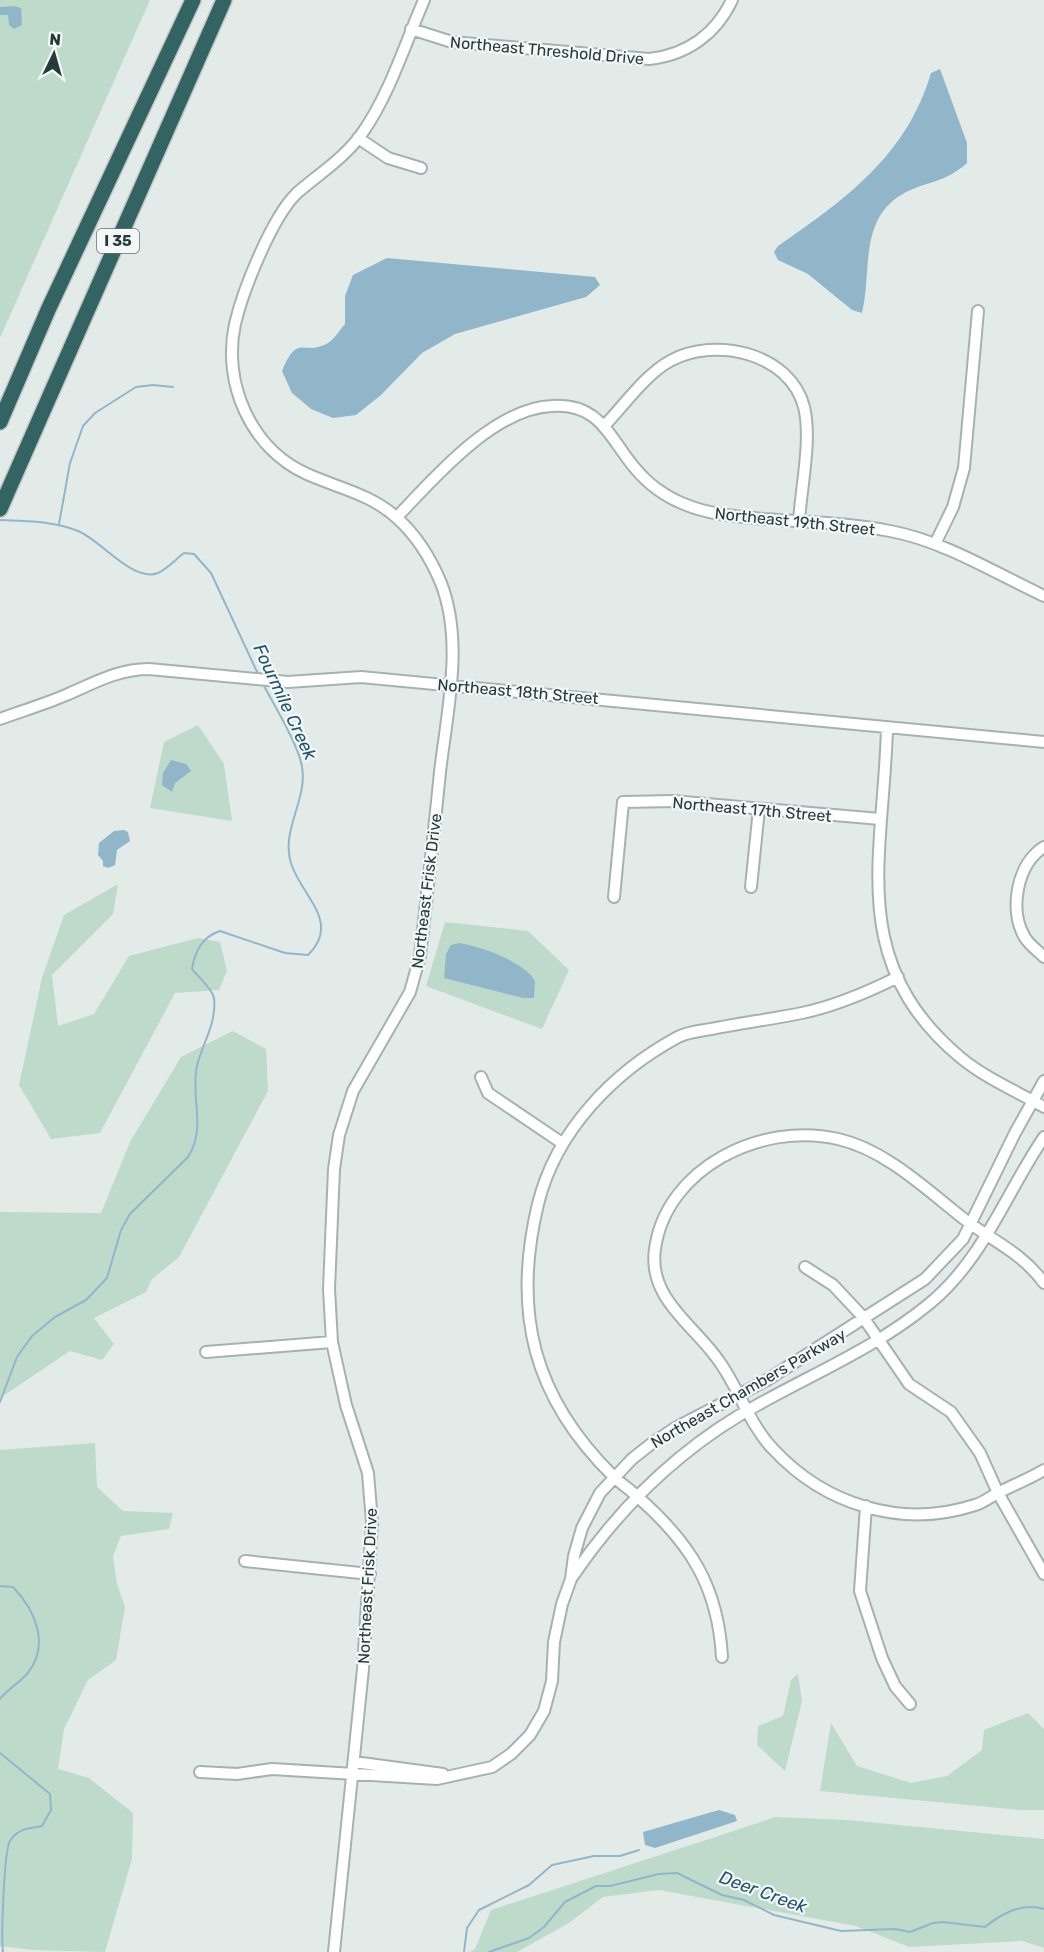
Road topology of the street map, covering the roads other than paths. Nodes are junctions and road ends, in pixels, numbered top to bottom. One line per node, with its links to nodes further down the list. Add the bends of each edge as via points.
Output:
1 (193, 0): 9 (highway, I 35)
2 (224, 0): 11 (highway, I 35)
3 (424, 0): 5 (street, Northeast Frisk Drive)
4 (732, 0): 5 (street, Northeast Threshold Drive, via 722,18 700,40 677,53 650,59 452,42)
5 (411, 29): 6 (street, Northeast Frisk Drive, via 382,98)
6 (358, 138): 7 (street, via 388,158); 12 (street, Northeast Frisk Drive, via 333,165 298,193 277,219 236,322 232,365 246,414 273,451 297,469 355,491)
7 (421, 168)
8 (978, 311): 14 (street, via 961,488)
9 (0, 422)
10 (605, 425): 12 (street, Northeast 19th Street, via 563,406 528,410 464,448); 13 (street, Northeast 19th Street, via 633,466 670,498 717,514); 13 (street, via 652,375 679,356 715,351 742,353 762,360 784,373 803,407 806,437)
11 (0, 509)
12 (397, 517): 16 (street, Northeast Frisk Drive, via 427,554 441,585 452,632)
13 (799, 521): 14 (street, Northeast 19th Street, via 892,531)
14 (935, 544): 15 (street, Northeast 19th Street)
15 (1044, 596)
16 (450, 684): 17 (street, Northeast 18th Street, via 361,677 288,682 131,669); 18 (street, Northeast 18th Street); 39 (street, Northeast Frisk Drive, via 416,974 397,1019 353,1091 339,1135 329,1289)
17 (0, 718)
18 (887, 727): 19 (street, Northeast 18th Street); 21 (street)
19 (1044, 742)
20 (759, 809): 21 (street, Northeast 17th Street); 23 (street); 24 (street, Northeast 17th Street, via 673,801 623,802)
21 (880, 819): 26 (street, via 877,895 889,957)
22 (1044, 847): 25 (street, via 1035,853 1023,872 1017,898 1024,938)
23 (751, 887)
24 (614, 897)
25 (1044, 957)
26 (898, 978): 29 (street, via 920,1017 962,1059 993,1081); 32 (street, via 803,1013 681,1035 638,1061 602,1093)
27 (481, 1077): 32 (street, via 488,1093)
28 (1044, 1081): 29 (street)
29 (1034, 1101): 30 (street); 33 (street, Northeast Chambers Parkway, via 1014,1133)
30 (1044, 1107)
31 (1044, 1137): 34 (street, Northeast Chambers Parkway)
32 (562, 1143): 44 (street, via 542,1187 530,1237 526,1276 529,1322 540,1369 559,1408)
33 (971, 1224): 34 (street); 37 (street, Northeast Chambers Parkway, via 963,1239 925,1279); 41 (street, via 901,1170 838,1139 808,1136 747,1145 701,1169 660,1222 654,1252 657,1281 668,1304 717,1357)
34 (987, 1234): 36 (street, via 1015,1252); 38 (street, Northeast Chambers Parkway, via 962,1269 930,1303)
35 (805, 1267): 37 (street, via 833,1285)
36 (1044, 1283)
37 (863, 1317): 38 (street); 41 (street, Northeast Chambers Parkway, via 845,1332)
38 (878, 1340): 42 (street, Northeast Chambers Parkway); 45 (street, via 909,1384 951,1412 980,1453)
39 (332, 1342): 40 (street); 49 (street, Northeast Frisk Drive, via 371,1495)
40 (206, 1352)
41 (740, 1395): 42 (street); 44 (street, Northeast Chambers Parkway, via 667,1433)
42 (749, 1410): 46 (street, Northeast Chambers Parkway, via 688,1450); 47 (street, via 773,1450 823,1491)
43 (1044, 1470): 45 (street)
44 (614, 1477): 46 (street); 51 (street, Northeast Chambers Parkway, via 600,1493 582,1528)
45 (998, 1493): 47 (street, via 978,1505 943,1514 910,1516); 50 (street)
46 (638, 1497): 51 (street, Northeast Chambers Parkway, via 604,1534); 52 (street, via 693,1555 714,1603)
47 (866, 1506): 53 (street, via 860,1591 882,1658 895,1686)
48 (245, 1561): 49 (street)
49 (370, 1574): 54 (street, Northeast Frisk Drive)
50 (1044, 1574)
51 (572, 1579): 57 (street, Northeast Chambers Parkway, via 562,1604 544,1711 530,1735 492,1767)
52 (722, 1657)
53 (910, 1704)
54 (354, 1762): 56 (street, Northeast Frisk Drive); 57 (street, Northeast Chambers Parkway)
55 (200, 1772): 56 (street, Northeast Chambers Parkway, via 237,1774 272,1769)
56 (353, 1774): 57 (street, Northeast Chambers Parkway, via 420,1779); 58 (street, Northeast Frisk Drive)
57 (455, 1777)
58 (334, 1952)

